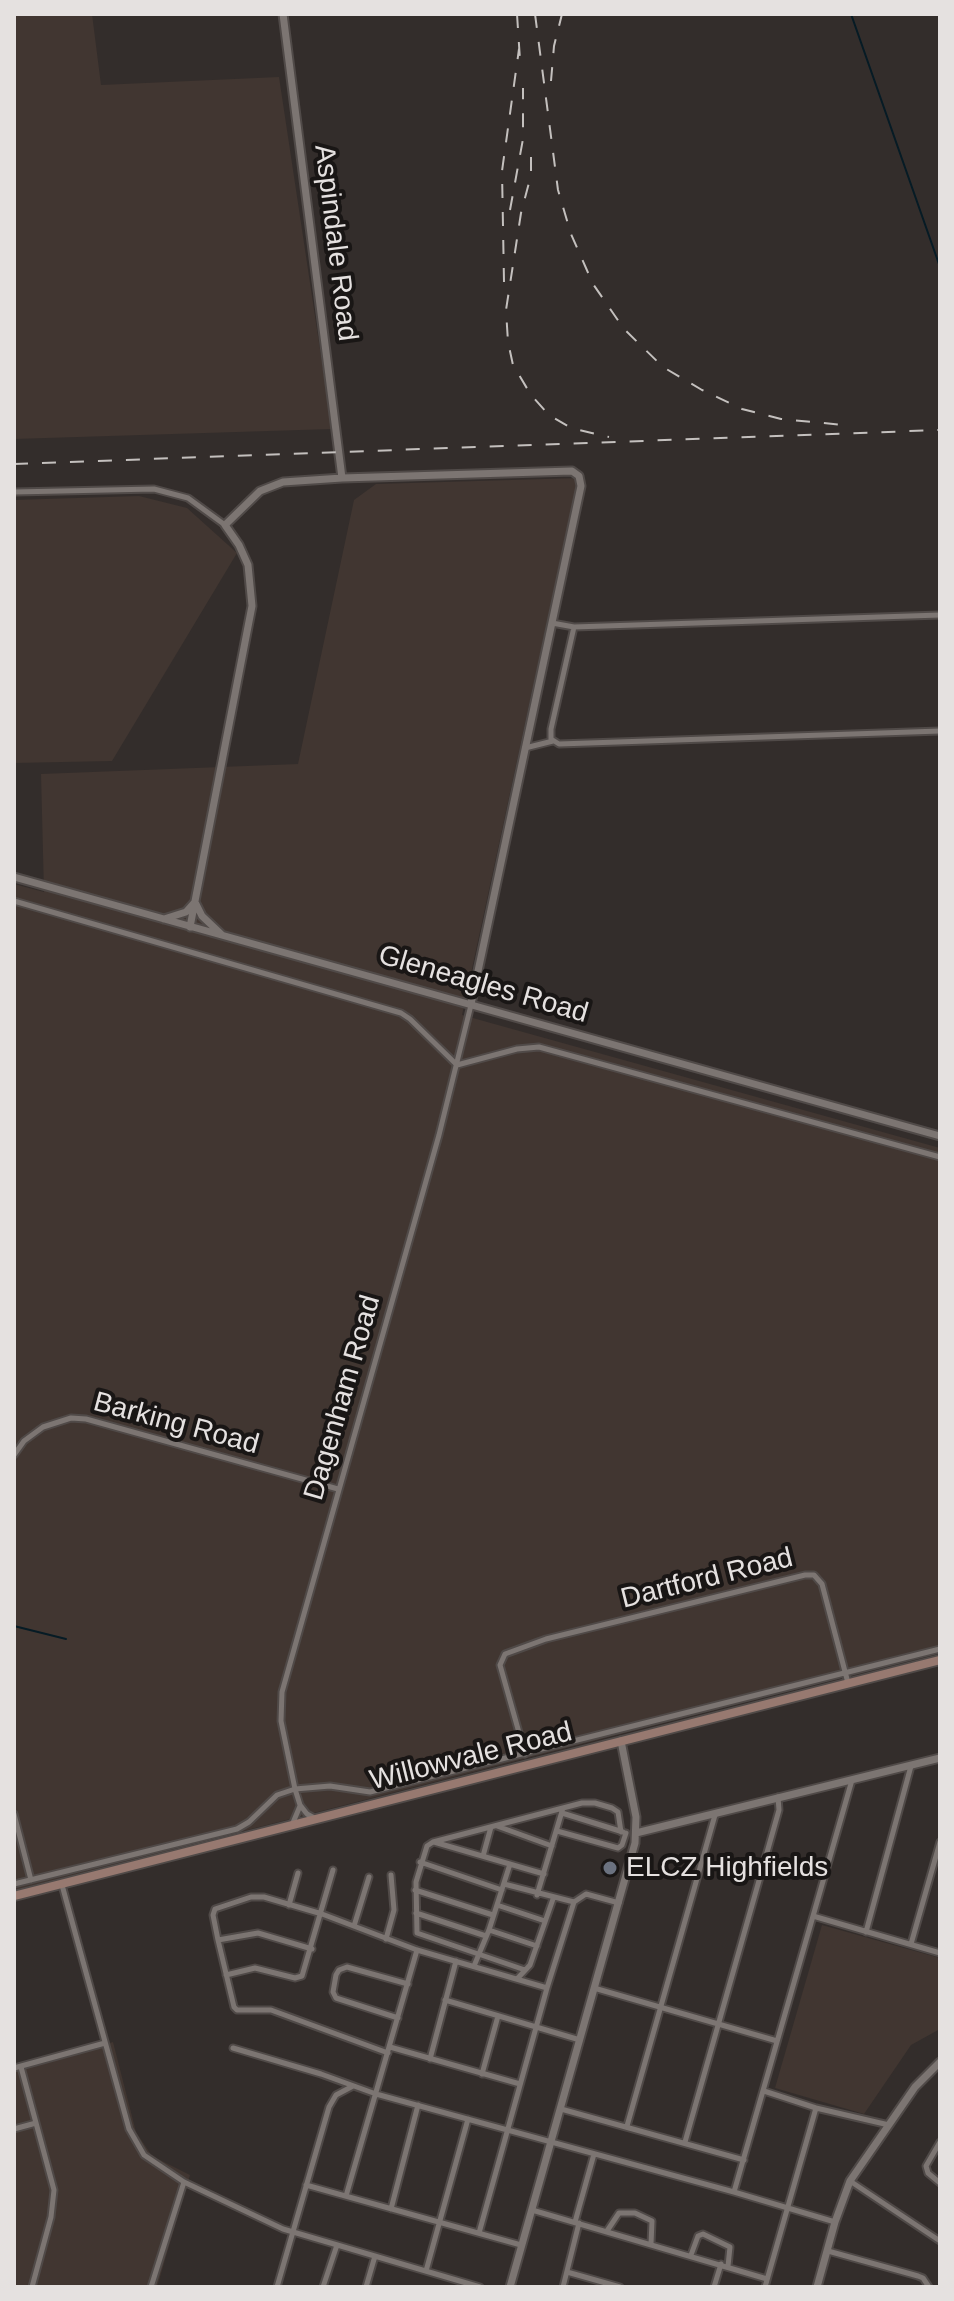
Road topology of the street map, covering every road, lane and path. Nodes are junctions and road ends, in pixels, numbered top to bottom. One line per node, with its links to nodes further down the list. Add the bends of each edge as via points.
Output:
1 (283, 14): 2 (street, Aspindale Road)
2 (342, 478): 4 (street, via 271,485); 6 (street, via 575,472 581,486)
3 (14, 492): 4 (street, via 154,489 188,498)
4 (225, 525): 13 (street, via 248,565 252,606)
5 (940, 615): 7 (street)
6 (552, 623): 7 (street); 10 (street)
7 (574, 627): 9 (street, via 551,729)
8 (940, 731): 9 (street, via 566,745)
9 (553, 741): 10 (street)
10 (525, 748): 17 (street)
11 (14, 877): 14 (street, Gleneagles Road)
12 (14, 901): 18 (street, via 401,1013)
13 (196, 902): 14 (street, via 186,912); 15 (street); 16 (street, via 202,916)
14 (161, 919): 15 (street, Gleneagles Road)
15 (190, 927): 16 (street, Gleneagles Road)
16 (223, 936): 17 (street, Gleneagles Road)
17 (471, 1004): 18 (street, Dagenham Road); 19 (street, Gleneagles Road)
18 (457, 1065): 20 (street, via 539,1047); 22 (street, Dagenham Road)
19 (940, 1136)
20 (940, 1157)
21 (14, 1455): 22 (street, Barking Road, via 43,1427 86,1419)
22 (338, 1489): 32 (street, Dagenham Road, via 282,1692 281,1721)
23 (940, 1649): 25 (street)
24 (940, 1660): 26 (main road, Willowvale Road)
25 (845, 1673): 26 (street, Dartford Road); 28 (street); 28 (street, Dartford Road, via 825,1594 818,1578 810,1575 546,1639 510,1651 500,1665)
26 (848, 1683): 27 (main road, Willowvale Road)
27 (621, 1741): 38 (main road, Willowvale Road); 43 (street)
28 (525, 1754): 32 (street, via 370,1792 330,1786)
29 (940, 1758): 30 (street)
30 (911, 1765): 31 (street); 73 (street)
31 (852, 1780): 33 (street); 70 (street)
32 (295, 1789): 34 (street, Dagenham Road); 55 (street, via 277,1795 237,1829)
33 (778, 1797): 37 (street); 95 (street, via 779,1810)
34 (300, 1805): 38 (street); 39 (street)
35 (563, 1811): 40 (street); 41 (street); 42 (street); 42 (street, via 595,1803 612,1808)
36 (14, 1814): 55 (street)
37 (715, 1815): 43 (street); 92 (street)
38 (316, 1819): 39 (main road, Willowvale Road)
39 (292, 1825): 57 (main road, Willowvale Road)
40 (493, 1826): 44 (street); 46 (street); 47 (street)
41 (557, 1831): 42 (street, via 618,1848); 46 (street)
42 (624, 1832): 43 (street)
43 (636, 1833): 64 (street)
44 (433, 1842): 47 (street); 48 (street)
45 (940, 1842): 77 (street)
46 (552, 1846): 52 (street)
47 (483, 1856): 49 (street)
48 (420, 1862): 58 (street); 59 (street)
49 (510, 1864): 52 (street); 58 (street)
50 (333, 1870): 68 (street)
51 (298, 1873): 65 (street)
52 (544, 1874): 60 (street)
53 (391, 1875): 75 (street, via 394,1910)
54 (369, 1877): 72 (street)
55 (31, 1880): 56 (street)
56 (14, 1884)
57 (62, 1885): 61 (main road, Willowvale Road); 99 (street)
58 (503, 1887): 60 (street); 66 (street)
59 (415, 1890): 67 (street); 69 (street)
60 (537, 1895): 62 (street)
61 (14, 1896)
62 (553, 1899): 63 (street); 71 (street)
63 (574, 1902): 64 (street, via 586,1894); 89 (street)
64 (619, 1903): 90 (street)
65 (289, 1905): 68 (street); 76 (street, via 257,1897 219,1906 213,1915)
66 (497, 1905): 69 (street); 71 (street)
67 (416, 1913): 74 (street); 82 (street, via 419,1935)
68 (322, 1914): 72 (street); 79 (street)
69 (493, 1915): 74 (street)
70 (813, 1916): 73 (street); 98 (street)
71 (546, 1921): 78 (street)
72 (354, 1926): 75 (street)
73 (866, 1932): 77 (street)
74 (487, 1933): 78 (street); 82 (street)
75 (386, 1939): 80 (street)
76 (218, 1940): 79 (street, via 258,1933); 86 (street)
77 (911, 1944): 81 (street)
78 (537, 1946): 85 (street)
79 (312, 1949): 86 (street, via 299,1978 255,1968)
80 (417, 1950): 83 (street); 88 (street)
81 (940, 1953)
82 (478, 1955): 84 (street); 85 (street)
83 (456, 1961): 84 (street); 91 (street)
84 (474, 1966): 87 (street)
85 (525, 1970): 87 (street)
86 (226, 1975): 101 (street, via 237,2010 271,2010)
87 (517, 1979): 89 (street)
88 (408, 1984): 94 (street); 94 (street, via 347,1967 336,1975 336,1998)
89 (547, 1988): 96 (street)
90 (594, 1988): 92 (street); 97 (street)
91 (445, 2000): 93 (street); 102 (street)
92 (661, 2006): 95 (street); 116 (street)
93 (498, 2016): 96 (street); 105 (street)
94 (398, 2018): 101 (street)
95 (719, 2023): 98 (street); 120 (street)
96 (536, 2028): 97 (street); 106 (street)
97 (580, 2040): 112 (street)
98 (777, 2041): 108 (street)
99 (105, 2043): 104 (street); 125 (street, via 138,2147)
100 (233, 2048): 107 (street)
101 (389, 2050): 102 (street); 109 (street)
102 (430, 2059): 105 (street)
103 (940, 2062): 115 (street)
104 (17, 2067): 114 (street)
105 (482, 2074): 106 (street)
106 (520, 2084): 118 (street)
107 (353, 2086): 109 (street); 127 (street, via 331,2100)
108 (764, 2091): 111 (street); 123 (street)
109 (376, 2094): 110 (street); 129 (street)
110 (418, 2105): 113 (street); 131 (street)
111 (816, 2108): 115 (street); 130 (street)
112 (561, 2109): 116 (street); 119 (street)
113 (468, 2119): 118 (street); 134 (street)
114 (36, 2123): 117 (street); 152 (street, via 54,2190)
115 (889, 2125): 124 (street)
116 (627, 2126): 120 (street)
117 (14, 2129)
118 (508, 2130): 119 (street); 138 (street)
119 (551, 2141): 122 (street); 132 (street)
120 (685, 2142): 123 (street)
121 (940, 2142): 126 (street, via 926,2166)
122 (594, 2153): 128 (street); 135 (street)
123 (744, 2160): 128 (street)
124 (850, 2181): 133 (street); 139 (street)
125 (184, 2182): 137 (street); 153 (street)
126 (940, 2183)
127 (306, 2185): 129 (street); 137 (street)
128 (734, 2192): 130 (street)
129 (346, 2196): 131 (street)
130 (789, 2208): 133 (street); 149 (street)
131 (391, 2209): 134 (street)
132 (532, 2210): 135 (street); 142 (street)
133 (835, 2222): 143 (street)
134 (438, 2223): 138 (street); 147 (street)
135 (577, 2223): 136 (street); 148 (street)
136 (607, 2231): 140 (street); 140 (street, via 619,2213 635,2213 652,2221)
137 (292, 2232): 141 (street); 154 (street)
138 (479, 2233): 142 (street)
139 (940, 2241)
140 (651, 2244): 144 (street)
141 (337, 2245): 145 (street); 155 (street)
142 (521, 2245): 158 (street)
143 (828, 2251): 162 (street); 163 (street, via 918,2276)
144 (691, 2255): 146 (street); 146 (street, via 703,2234 730,2247)
145 (375, 2256): 147 (street); 156 (street)
146 (725, 2265): 149 (street); 160 (street)
147 (426, 2271): 150 (street)
148 (567, 2272): 151 (street); 159 (street)
149 (767, 2279): 161 (street)
150 (461, 2285): 157 (street)
151 (616, 2286)
152 (32, 2287)
153 (151, 2287)
154 (277, 2287)
155 (323, 2287)
156 (366, 2287)
157 (480, 2287)
158 (510, 2287)
159 (563, 2287)
160 (714, 2287)
161 (765, 2287)
162 (817, 2287)
163 (929, 2287)

